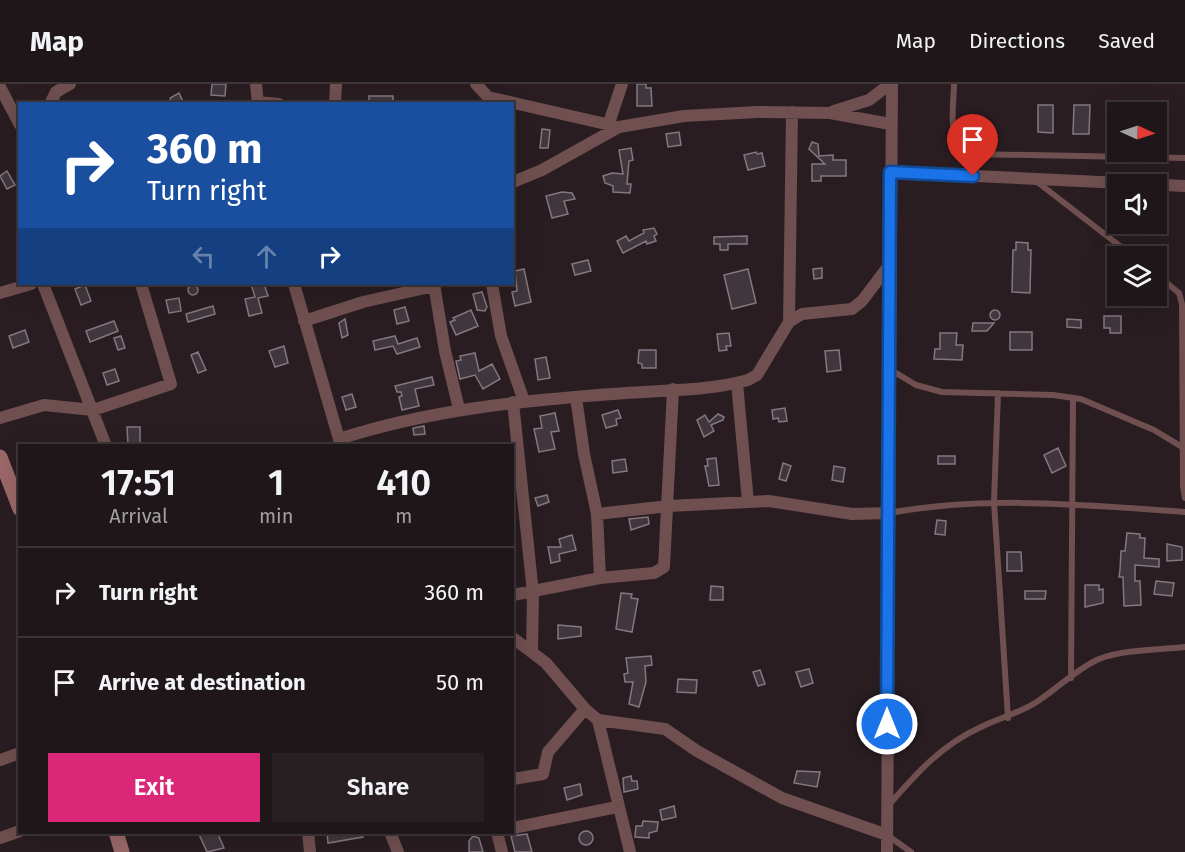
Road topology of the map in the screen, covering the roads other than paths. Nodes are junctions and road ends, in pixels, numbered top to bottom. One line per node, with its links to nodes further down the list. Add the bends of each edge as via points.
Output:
1 (70, 84): 9 (street, via 56,93)
2 (256, 84): 10 (street)
3 (336, 84): 11 (street)
4 (476, 84): 12 (street, via 488,97)
5 (622, 84): 18 (street)
6 (891, 84): 15 (street, via 868,100); 17 (street)
7 (954, 84): 19 (lane, via 954,136 962,150 971,154)
8 (0, 87): 16 (street)
9 (51, 102)
10 (258, 102)
11 (335, 102)
12 (510, 102)
13 (514, 103): 18 (street)
14 (792, 112): 15 (street); 18 (street, via 684,116); 36 (street)
15 (830, 112): 17 (street)
16 (18, 122)
17 (890, 124): 20 (street)
18 (614, 125): 22 (street, via 542,170)
19 (1185, 158)
20 (890, 172): 21 (street); 25 (street)
21 (1035, 181): 23 (street); 24 (lane)
22 (514, 182)
23 (1185, 186)
24 (1120, 246)
25 (890, 264): 36 (street, via 852,309 802,314); 37 (street)
26 (1167, 282): 34 (lane)
27 (27, 285): 33 (street)
28 (43, 285): 45 (street)
29 (141, 285): 45 (street, via 171,384)
30 (294, 285): 35 (street)
31 (434, 285): 35 (street); 44 (street)
32 (492, 285): 43 (street)
33 (1, 291)
34 (1182, 293): 49 (lane)
35 (304, 321): 47 (street)
36 (789, 322): 38 (street, via 756,375)
37 (889, 369): 40 (lane, via 932,391); 59 (street)
38 (737, 383): 39 (street); 53 (street)
39 (673, 389): 41 (street); 57 (street)
40 (998, 393): 42 (lane); 54 (lane)
41 (576, 396): 43 (street); 60 (street)
42 (1073, 398): 49 (lane, via 1154,430); 56 (lane)
43 (519, 401): 44 (street); 51 (street)
44 (459, 409): 47 (street, via 393,421)
45 (93, 410): 46 (street, via 44,405); 48 (street)
46 (0, 418)
47 (340, 442)
48 (105, 444)
49 (1182, 447): 52 (lane)
50 (0, 457): 55 (main road)
51 (516, 466): 62 (street)
52 (1185, 498)
53 (748, 502): 57 (street); 59 (street, via 777,502 852,514)
54 (994, 502): 56 (lane); 59 (lane, via 936,504); 69 (lane)
55 (18, 504)
56 (1073, 505): 58 (lane); 67 (lane)
57 (669, 506): 60 (street); 61 (street, via 664,567 654,573)
58 (1185, 512)
59 (889, 513): 75 (street)
60 (597, 514): 61 (street)
61 (600, 578): 62 (street)
62 (533, 593): 63 (street); 66 (street)
63 (514, 595)
64 (514, 639): 66 (street)
65 (1185, 647): 67 (lane, via 1099,659)
66 (532, 651): 68 (street)
67 (1071, 678): 69 (lane)
68 (585, 709): 70 (street); 73 (street, via 548,752 543,774)
69 (1008, 718): 75 (lane, via 982,726 930,758)
70 (598, 720): 74 (street); 82 (street, via 665,729 782,798)
71 (18, 754): 72 (street)
72 (0, 760)
73 (514, 779)
74 (617, 807): 76 (street); 88 (street)
75 (886, 809): 82 (street)
76 (514, 828)
77 (18, 832): 83 (street)
78 (117, 834): 84 (main road)
79 (308, 834): 85 (street)
80 (391, 834): 86 (street)
81 (498, 834): 87 (street)
82 (887, 835): 89 (street); 90 (lane)
83 (0, 838)
84 (122, 852)
85 (310, 852)
86 (398, 852)
87 (502, 852)
88 (630, 852)
89 (887, 852)
90 (911, 852)

